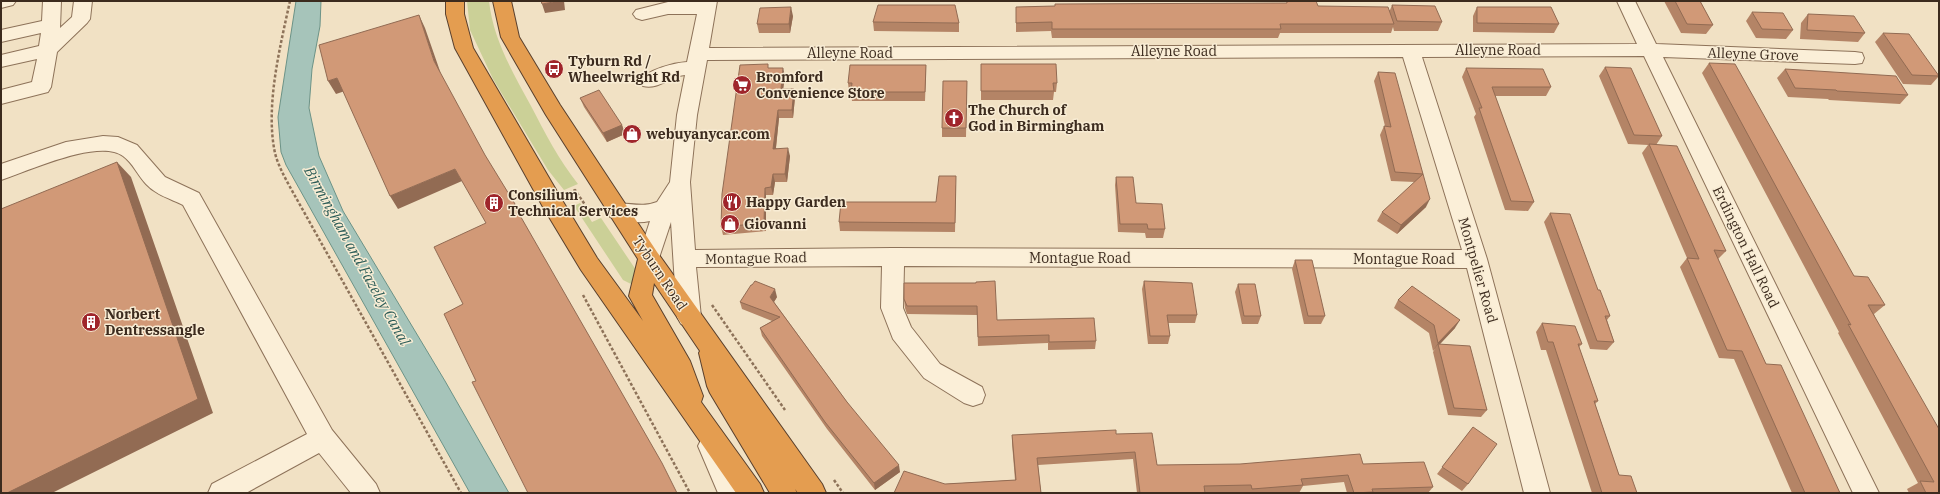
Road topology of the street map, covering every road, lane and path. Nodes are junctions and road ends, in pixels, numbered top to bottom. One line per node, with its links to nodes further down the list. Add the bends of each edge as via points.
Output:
1 (7, 1): 8 (street)
2 (52, 1): 11 (street)
3 (83, 1): 13 (street, via 81,19)
4 (290, 1): 39 (path, via 273,113 272,135 280,168)
5 (455, 1): 34 (highway, via 454,14 464,48 551,201 589,264)
6 (502, 1): 24 (highway, Tyburn Road, via 510,37)
7 (1626, 1): 15 (street, Erdington Hall Road)
8 (1, 2)
9 (708, 5): 10 (street, via 668,8); 18 (street)
10 (642, 14)
11 (51, 25): 12 (street); 13 (street)
12 (1, 36)
13 (48, 50): 17 (street); 20 (street, via 41,87)
14 (1410, 50): 15 (street, Alleyne Road); 18 (street, Alleyne Road); 28 (street, Montpelier Road)
15 (1650, 50): 16 (street, Alleyne Grove); 46 (street, Erdington Hall Road)
16 (1855, 58)
17 (1, 61)
18 (696, 61): 19 (street, Alleyne Road); 22 (street)
19 (650, 81)
20 (1, 97)
21 (1, 172): 35 (street, via 49,154 84,146 113,144 130,150 158,183 191,199)
22 (680, 182): 23 (street); 27 (street)
23 (665, 208): 24 (street, via 651,214 635,216); 26 (street)
24 (618, 211): 26 (highway, Tyburn Road)
25 (893, 257): 27 (street, Montague Road); 28 (street, Montague Road); 32 (street, via 892,308 901,332 932,371)
26 (649, 258): 30 (highway, Tyburn Road); 34 (highway, via 640,296 682,368)
27 (684, 259): 30 (street)
28 (1476, 259): 45 (street, Montpelier Road)
29 (708, 299): 33 (path)
30 (689, 317): 31 (highway, Tyburn Road)
31 (708, 343): 42 (highway, via 718,386); 43 (highway, Tyburn Road)
32 (973, 395)
33 (789, 416)
34 (700, 422): 40 (street); 41 (highway)
35 (323, 438): 37 (street); 38 (street)
36 (829, 474): 44 (path)
37 (221, 493)
38 (367, 493)
39 (461, 493)
40 (731, 493)
41 (751, 493)
42 (784, 493)
43 (813, 493)
44 (843, 493)
45 (1537, 493)
46 (1866, 493)

